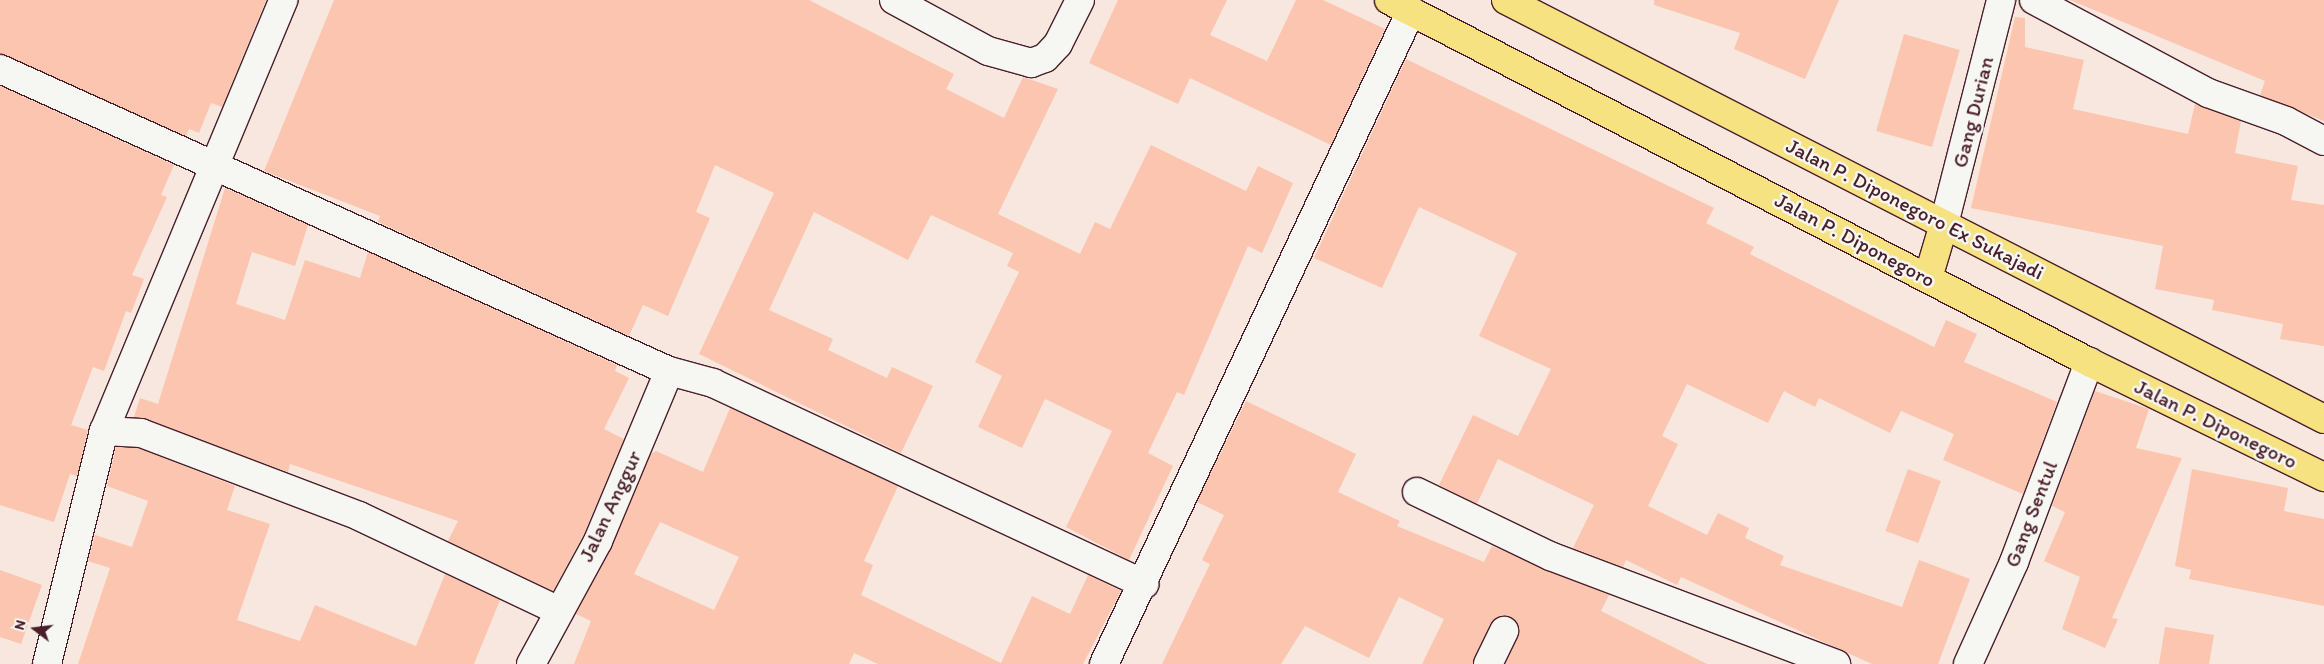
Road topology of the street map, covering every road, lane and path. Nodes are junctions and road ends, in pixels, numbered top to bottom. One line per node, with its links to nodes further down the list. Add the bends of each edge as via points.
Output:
1 (283, 0): 10 (street)
2 (894, 0): 3 (street, via 988,51 1031,64 1045,58 1058,44)
3 (1080, 0)
4 (1506, 0): 11 (main road, Jalan P. Diponegoro Ex Sukajadi)
5 (2001, 0): 11 (street, Gang Durian)
6 (2034, 0): 9 (street, via 2208,93 2286,121)
7 (1400, 6): 12 (main road, Jalan P. Diponegoro); 19 (street)
8 (0, 69): 10 (street)
9 (2324, 142)
10 (213, 167): 14 (street); 16 (street)
11 (1944, 224): 12 (main road); 15 (main road, Jalan P. Diponegoro Ex Sukajadi)
12 (1928, 278): 13 (main road, Jalan P. Diponegoro)
13 (2089, 362): 17 (main road, Jalan P. Diponegoro); 27 (street, Gang Sentul, via 2014,562)
14 (669, 371): 19 (street, via 713,383); 20 (street, Jalan Anggur, via 598,541)
15 (2324, 419)
16 (104, 431): 20 (street, via 141,433 359,516); 22 (street)
17 (2324, 477)
18 (1417, 492): 26 (street, via 1550,556)
19 (1144, 584): 24 (street)
20 (557, 610): 23 (street, Jalan Anggur)
21 (1504, 632): 25 (street)
22 (47, 664)
23 (531, 664)
24 (1104, 664)
25 (1488, 664)
26 (1836, 664)
27 (1968, 664)

